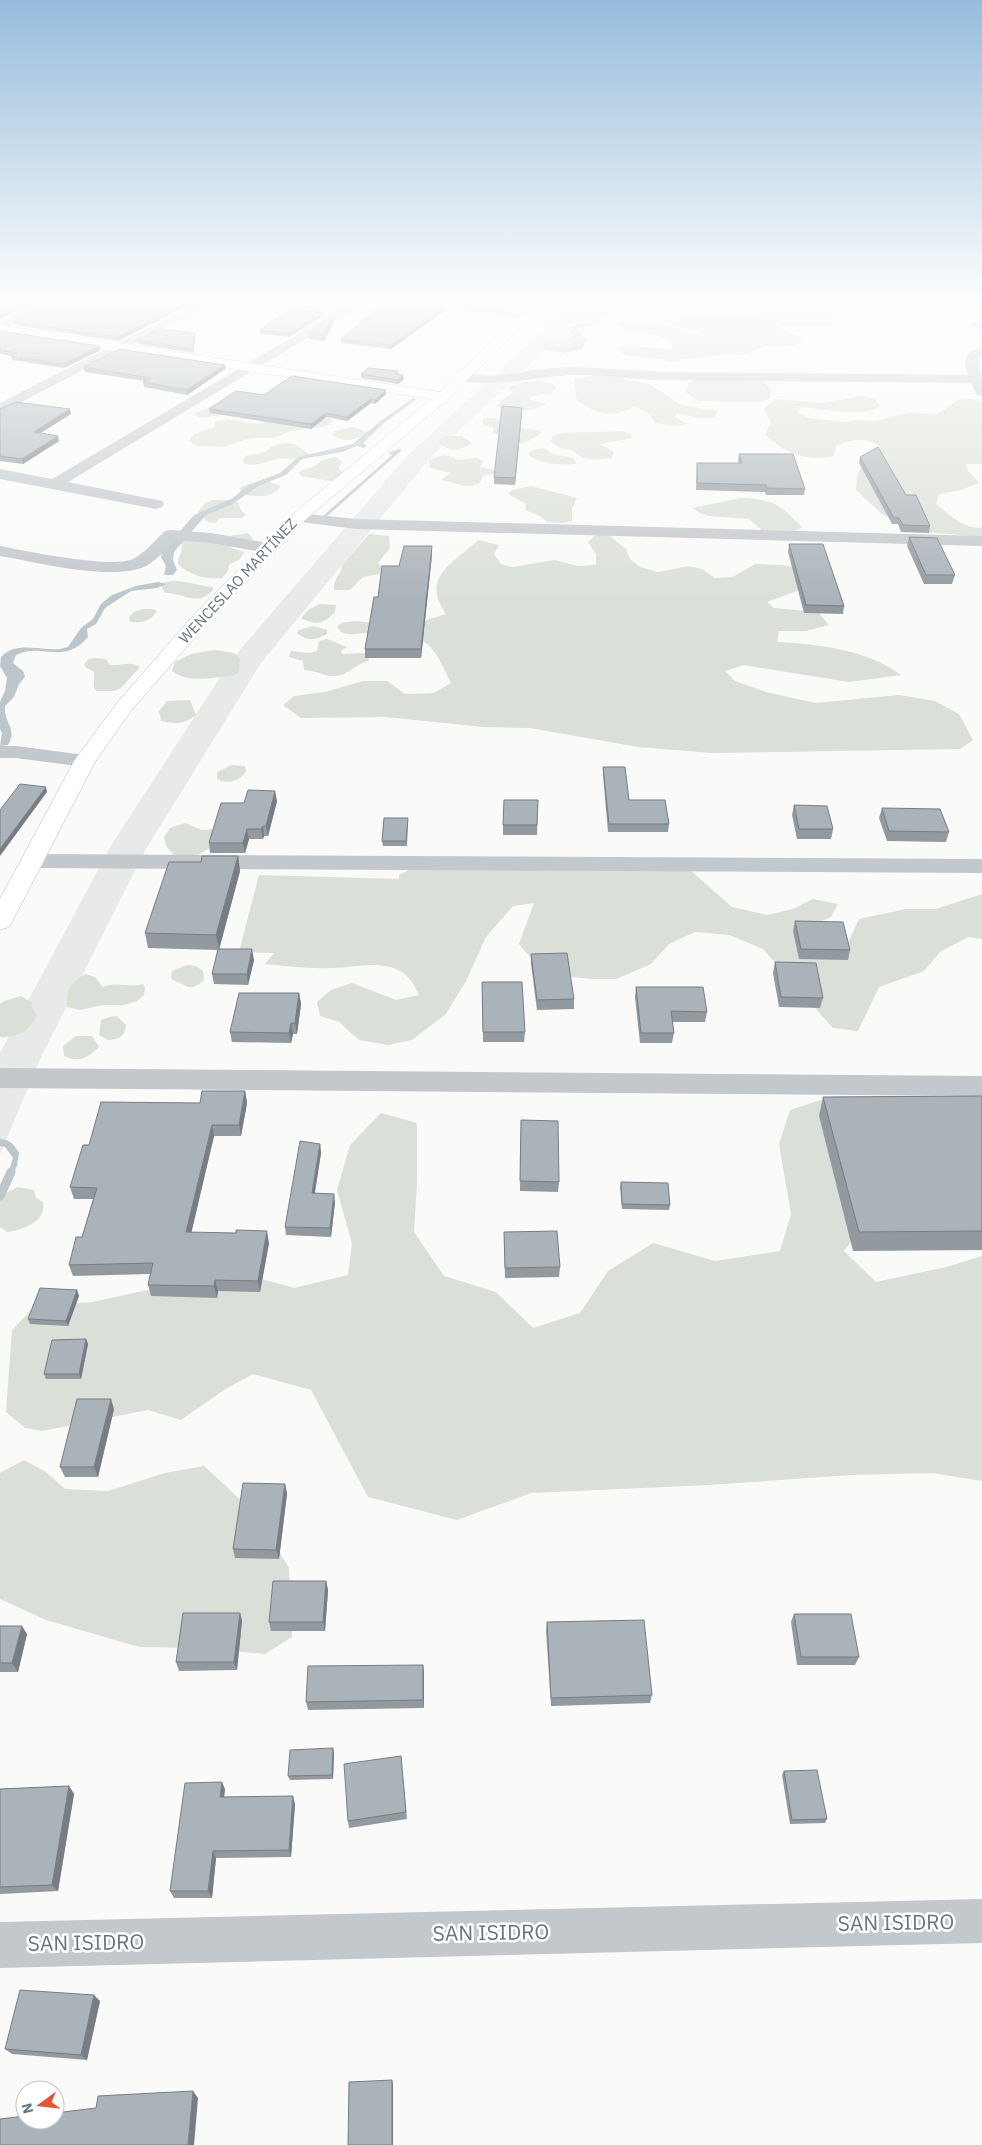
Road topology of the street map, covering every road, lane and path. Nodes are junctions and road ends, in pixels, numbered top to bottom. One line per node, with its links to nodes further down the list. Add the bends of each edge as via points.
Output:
1 (18, 400): 4 (street)
2 (196, 400): 6 (street)
3 (438, 400): 8 (main road, WENCESLAO MARTÍNEZ)
4 (0, 409)
5 (0, 474): 6 (street)
6 (53, 485): 7 (street)
7 (156, 504)
8 (298, 518): 9 (street, via 367,524); 10 (main road, WENCESLAO MARTÍNEZ)
9 (982, 541)
10 (268, 548): 11 (street, via 211,538 171,536 139,562 126,567); 13 (main road, WENCESLAO MARTÍNEZ, via 124,707)
11 (0, 551)
12 (0, 752): 13 (street)
13 (85, 761): 14 (main road, WENCESLAO MARTÍNEZ)
14 (32, 860): 15 (street); 16 (main road, WENCESLAO MARTÍNEZ)
15 (982, 866)
16 (0, 922)
17 (0, 1078): 18 (street)
18 (982, 1086)
19 (982, 1921): 20 (street, SAN ISIDRO)
20 (0, 1945)

